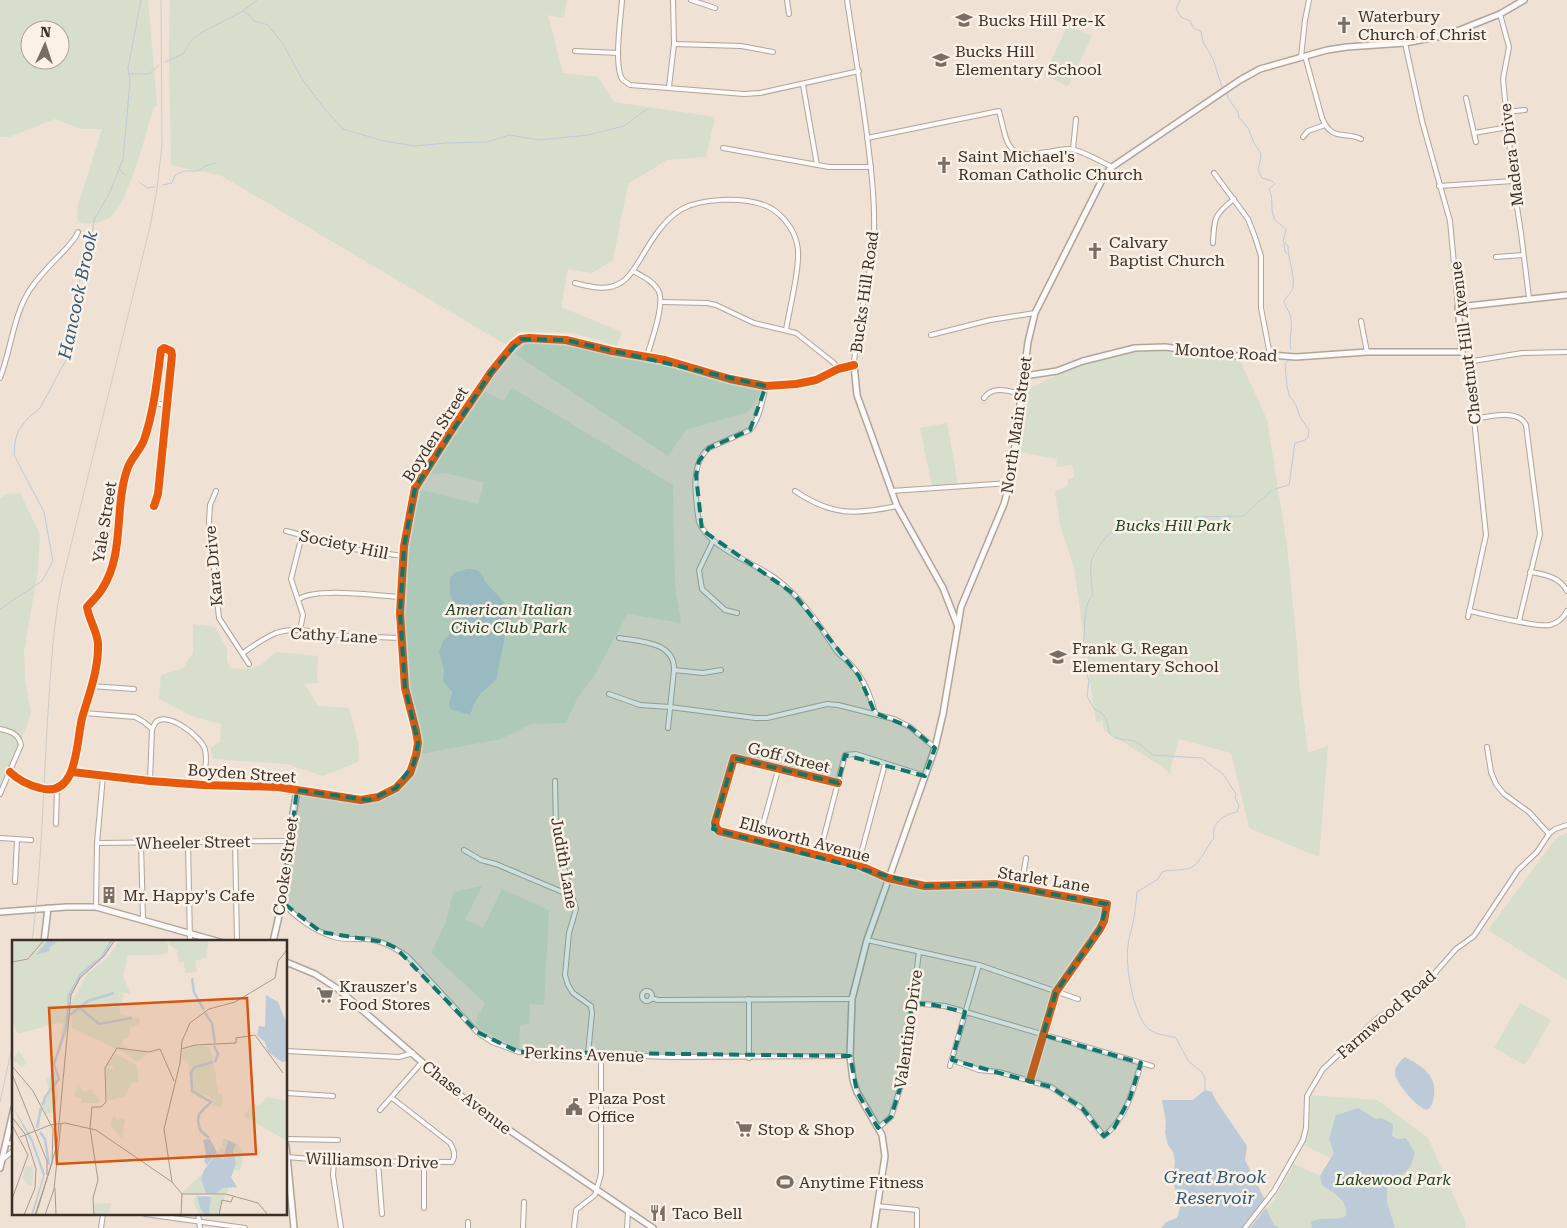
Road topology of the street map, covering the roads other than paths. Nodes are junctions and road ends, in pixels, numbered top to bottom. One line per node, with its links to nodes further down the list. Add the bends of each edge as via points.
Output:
1 (622, 0): 15 (street)
2 (672, 0): 12 (street)
3 (691, 0): 8 (street)
4 (787, 0): 9 (street)
5 (847, 0): 17 (street, Bucks Hill Road)
6 (1309, 0): 16 (street)
7 (1524, 0): 10 (main road, North Main Street)
8 (714, 8)
9 (789, 14)
10 (1500, 14): 11 (main road, North Main Street, via 1448,36); 22 (street, Madera Drive, via 1509,47 1503,79)
11 (1405, 43): 16 (main road, North Main Street, via 1347,47); 38 (street, Chestnut Hill Avenue)
12 (674, 44): 14 (street, via 741,46); 19 (street)
13 (575, 51): 15 (street)
14 (773, 52)
15 (618, 53): 19 (street, via 622,79 630,85)
16 (1303, 57): 24 (street); 35 (main road, North Main Street, via 1253,72)
17 (859, 71): 18 (street); 28 (street, Bucks Hill Road)
18 (803, 85): 19 (street, via 744,94); 33 (street)
19 (669, 87)
20 (1466, 98): 26 (street)
21 (1525, 110): 22 (street)
22 (1506, 112): 25 (street, Madera Drive)
23 (1076, 119): 32 (street)
24 (1325, 125): 27 (street, via 1308,131); 29 (street, via 1339,135)
25 (1508, 126): 26 (street); 37 (street, Madera Drive)
26 (1474, 133): 30 (street)
27 (1303, 137)
28 (867, 138): 32 (street, via 999,110 1007,141 1017,153 1029,156); 34 (street, Bucks Hill Road)
29 (1361, 139)
30 (1476, 142)
31 (723, 148): 33 (street)
32 (1072, 150): 35 (street)
33 (817, 165): 34 (street)
34 (871, 167): 60 (street, Bucks Hill Road, via 874,233)
35 (1112, 167): 50 (main road, North Main Street, via 1104,176)
36 (1214, 173): 39 (street)
37 (1513, 181): 38 (street); 42 (street, Madera Drive)
38 (1439, 186): 49 (street, Chestnut Hill Avenue, via 1450,221)
39 (1234, 199): 41 (street, via 1216,216); 57 (street, via 1248,219 1261,256 1261,308)
40 (78, 232): 63 (street, via 24,301)
41 (1214, 243)
42 (1523, 255): 43 (street); 47 (street, Madera Drive)
43 (1496, 258)
44 (633, 271): 45 (street, via 623,282 609,288); 48 (street, via 651,282 659,291); 52 (street, via 665,223 682,209 702,202 724,200 764,205 783,218 798,244)
45 (575, 283)
46 (1567, 295): 47 (main road)
47 (1529, 298): 49 (main road)
48 (661, 302): 52 (street, via 716,305 754,323); 58 (street)
49 (1458, 307): 55 (main road, Chestnut Hill Avenue)
50 (1035, 313): 53 (street); 62 (main road, North Main Street)
51 (1361, 320): 54 (street)
52 (786, 330): 61 (street, via 803,338)
53 (931, 335)
54 (1367, 352): 55 (main road, Montoe Road); 57 (main road, Montoe Road, via 1296,357)
55 (1462, 352): 59 (street, Chestnut Hill Avenue)
56 (1567, 352): 59 (street, via 1522,353)
57 (1270, 355): 62 (main road, Montoe Road, via 1234,356 1165,347 1135,348 1083,361 1057,372)
58 (648, 356): 64 (main road, Boyden Street); 79 (main road, Boyden Street, via 566,340 530,338 521,339 513,345 419,480)
59 (1467, 362): 69 (street, Chestnut Hill Avenue)
60 (854, 365): 61 (main road, Boyden Street); 73 (main road, Bucks Hill Road, via 857,394)
61 (838, 369): 64 (main road, Boyden Street, via 816,380)
62 (1024, 376): 65 (main road, North Main Street)
63 (0, 378)
64 (766, 386): 78 (street, via 754,426 710,448 696,468 699,522)
65 (1021, 394): 66 (street, via 998,390 991,391); 70 (main road, North Main Street)
66 (984, 398)
67 (154, 403): 68 (street); 68 (street, Yale Street, via 161,350 168,348 172,354); 97 (street, Yale Street, via 144,442 127,468 112,568 88,607 88,617 98,641)
68 (167, 405): 74 (street, Yale Street)
69 (1474, 419): 80 (street, via 1514,415 1526,425 1540,534); 84 (street, Chestnut Hill Avenue, via 1486,535)
70 (1010, 483): 73 (street); 89 (main road, North Main Street, via 961,607)
71 (795, 490): 75 (street, via 805,498 846,512 868,512)
72 (216, 491): 93 (street, Kara Drive, via 210,505 209,521 218,618)
73 (891, 491): 75 (main road, Bucks Hill Road)
74 (154, 506)
75 (897, 506): 89 (main road, Bucks Hill Road, via 943,588)
76 (286, 531): 77 (street, Society Hill)
77 (302, 535): 79 (street, Society Hill, via 353,549); 83 (street, via 291,579)
78 (713, 541): 86 (street, via 699,570 702,589 726,610); 102 (street, via 775,578 809,610 859,676)
79 (403, 556): 82 (main road, Boyden Street)
80 (1530, 572): 81 (street, via 1558,581); 88 (street)
81 (1567, 591)
82 (401, 597): 83 (street, via 322,593); 91 (main road, Boyden Street)
83 (299, 599): 90 (street, via 303,615)
84 (1469, 611): 87 (street, Chestnut Hill Avenue); 88 (street)
85 (1567, 611): 88 (street, via 1558,622 1550,625)
86 (737, 613)
87 (1468, 617)
88 (1519, 621)
89 (957, 625): 107 (main road, North Main Street)
90 (300, 630): 91 (street, Cathy Lane); 93 (street, Cathy Lane, via 277,633)
91 (402, 638): 119 (main road, Boyden Street, via 407,699 418,743 414,764 404,781 386,795 369,800)
92 (619, 638): 95 (street, via 662,647 672,657)
93 (243, 653): 94 (street, Kara Drive)
94 (249, 664)
95 (674, 670): 96 (street, via 703,673); 100 (street)
96 (721, 670)
97 (91, 686): 98 (street); 101 (street, Yale Street)
98 (134, 689)
99 (609, 694): 100 (street, via 640,705)
100 (670, 707): 102 (street, via 767,718 827,704); 103 (street)
101 (84, 713): 105 (street, via 135,717); 111 (street, Yale Street)
102 (875, 714): 107 (street, via 910,727)
103 (668, 728)
104 (0, 729): 110 (street, via 15,734 20,743)
105 (152, 729): 114 (street); 117 (street, via 155,722 170,722 183,725 200,740 206,756)
106 (1487, 747): 124 (street, via 1490,772 1496,784)
107 (935, 748): 113 (main road, North Main Street)
108 (885, 764): 113 (street); 116 (street, via 856,754 844,755); 137 (street)
109 (778, 770): 116 (street, Goff Street); 123 (street, Goff Street, via 734,758); 128 (street)
110 (10, 772): 118 (street, via 33,786); 120 (street)
111 (72, 772): 112 (street, Boyden Street); 118 (street)
112 (103, 776): 114 (street, Boyden Street); 131 (street)
113 (925, 776): 138 (main road, North Main Street)
114 (150, 781): 117 (street, Boyden Street)
115 (555, 781): 141 (street, Judith Lane, via 558,846)
116 (838, 784): 135 (street)
117 (203, 785): 119 (street, Boyden Street)
118 (56, 789): 121 (street)
119 (297, 790): 130 (main road, Cooke Street)
120 (0, 794)
121 (56, 824)
122 (1567, 825): 124 (street, Farmwood Road)
123 (716, 828): 128 (street, Ellsworth Avenue)
124 (1549, 834): 216 (street, Farmwood Road, via 1538,852 1518,870 1474,936 1456,949 1408,1000 1379,1017 1323,1069 1308,1096 1302,1140 1274,1191)
125 (0, 838): 126 (street)
126 (17, 839): 127 (street); 139 (street)
127 (31, 840)
128 (759, 840): 135 (street, Ellsworth Avenue)
129 (235, 841): 130 (street, Wheeler Street); 133 (street, Wheeler Street); 151 (street)
130 (289, 841): 142 (main road, Cooke Street)
131 (97, 843): 132 (street, Wheeler Street); 144 (street)
132 (141, 843): 133 (street, Wheeler Street); 146 (street)
133 (188, 843): 147 (street)
134 (464, 850): 141 (street, via 481,860)
135 (819, 856): 137 (street, Ellsworth Avenue)
136 (1026, 858): 140 (street)
137 (858, 866): 138 (street, Ellsworth Avenue)
138 (888, 878): 140 (street, Starlet Lane, via 925,886 997,884); 153 (main road, North Main Street)
139 (15, 882)
140 (1021, 888): 157 (street, Starlet Lane, via 1107,904 1100,929)
141 (572, 896): 167 (street, Judith Lane, via 576,909 565,975 573,993 591,1006)
142 (282, 902): 152 (main road, Cooke Street); 167 (street, Perkins Avenue, via 321,932 334,937 383,942 396,948 472,1028 492,1042 519,1052)
143 (48, 908): 144 (main road); 145 (main road); 148 (main road)
144 (96, 908): 146 (main road)
145 (0, 912)
146 (143, 919): 147 (main road)
147 (190, 933): 149 (street); 150 (main road)
148 (44, 940)
149 (190, 940)
150 (213, 940)
151 (237, 940)
152 (273, 940)
153 (868, 940): 154 (street); 160 (main road, North Main Street)
154 (919, 952): 156 (street); 162 (street, Valentino Drive)
155 (288, 963): 166 (main road, Chase Avenue, via 315,974 338,989)
156 (979, 965): 157 (street); 163 (street)
157 (1056, 992): 161 (street); 164 (street)
158 (651, 998): 159 (street)
159 (749, 999): 160 (street); 170 (street)
160 (852, 999): 169 (main road, North Main Street)
161 (1078, 999)
162 (912, 1003): 163 (street, via 945,1006); 182 (street, Valentino Drive, via 903,1078 891,1117)
163 (965, 1012): 164 (street); 171 (street)
164 (1043, 1036): 173 (street); 176 (street)
165 (288, 1051): 166 (street, via 389,1057)
166 (413, 1053): 172 (main road, Chase Avenue)
167 (588, 1054): 168 (street, Perkins Avenue)
168 (601, 1055): 170 (street, Perkins Avenue); 195 (street, via 602,1169)
169 (850, 1056): 170 (street, Perkins Avenue); 182 (main road, North Main Street, via 852,1080)
170 (749, 1058)
171 (952, 1060): 174 (street); 176 (street, via 979,1070)
172 (422, 1062): 179 (street); 195 (main road, Chase Avenue, via 468,1102)
173 (1141, 1063): 175 (street); 176 (street, via 1124,1113 1104,1136 1082,1108 1067,1096)
174 (950, 1066)
175 (1152, 1066)
176 (1030, 1080)
177 (288, 1093): 178 (street)
178 (333, 1096)
179 (392, 1098): 180 (street); 191 (street, Williamson Drive, via 454,1149 452,1162)
180 (380, 1110)
181 (12, 1116): 185 (main road)
182 (878, 1128): 197 (main road, North Main Street, via 885,1156)
183 (288, 1139): 184 (street)
184 (338, 1140)
185 (6, 1142): 186 (street); 189 (main road)
186 (12, 1144)
187 (12, 1152): 189 (street)
188 (288, 1157): 190 (street, Williamson Drive)
189 (2, 1160): 193 (main road)
190 (334, 1161): 192 (street, Williamson Drive); 208 (street)
191 (424, 1161): 192 (street, Williamson Drive); 198 (street)
192 (378, 1162): 200 (street)
193 (0, 1168)
194 (288, 1178): 207 (main road)
195 (597, 1190): 199 (main road, Chase Avenue); 211 (street, via 592,1198 577,1208)
196 (524, 1202): 210 (street)
197 (877, 1206): 214 (main road, North Main Street); 215 (street, via 917,1210)
198 (424, 1208)
199 (628, 1211): 212 (street); 213 (main road, Chase Avenue)
200 (382, 1214)
201 (158, 1216): 203 (street)
202 (198, 1216): 203 (street)
203 (199, 1222): 205 (street); 206 (street)
204 (468, 1222): 209 (street)
205 (200, 1228)
206 (245, 1228)
207 (294, 1228)
208 (341, 1228)
209 (468, 1228)
210 (523, 1228)
211 (574, 1228)
212 (627, 1228)
213 (653, 1228)
214 (874, 1228)
215 (917, 1228)
216 (1245, 1228)

